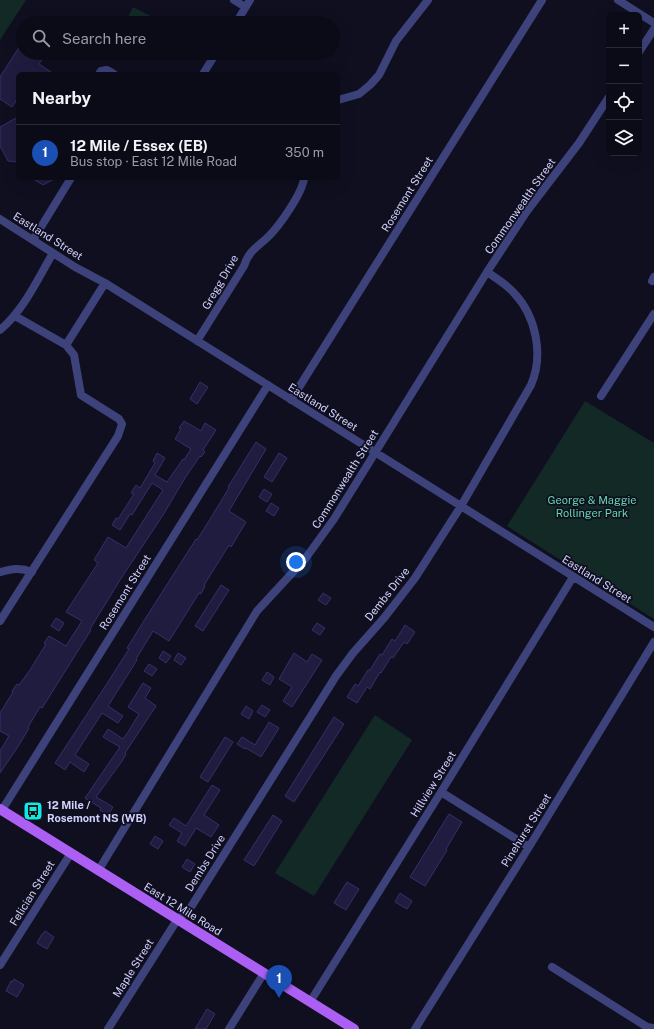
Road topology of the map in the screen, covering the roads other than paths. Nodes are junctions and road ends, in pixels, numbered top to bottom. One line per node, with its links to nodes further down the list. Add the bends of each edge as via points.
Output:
1 (234, 0): 5 (street)
2 (428, 0): 14 (street, via 396,41 382,70 370,85 359,94)
3 (542, 0): 31 (street, Rosemont Street)
4 (618, 0): 7 (street)
5 (248, 4): 6 (street)
6 (240, 16)
7 (654, 23)
8 (654, 29): 9 (street)
9 (642, 48)
10 (212, 60): 13 (street)
11 (100, 72): 12 (street)
12 (110, 72)
13 (204, 72)
14 (340, 99)
15 (606, 101): 21 (street, Commonwealth Street, via 527,211)
16 (70, 180): 19 (street)
17 (304, 180): 27 (street, Gregg Drive, via 302,190 278,226 247,257 244,266)
18 (0, 219): 19 (street, Eastland Street)
19 (33, 240): 20 (street, Eastland Street)
20 (53, 253): 22 (street, Eastland Street); 24 (street)
21 (487, 272): 32 (street, Commonwealth Street); 33 (street, Dembs Drive, via 515,293 527,313 534,331 537,366 526,395)
22 (105, 283): 27 (street, Eastland Street); 28 (street)
23 (654, 314): 25 (street)
24 (15, 316): 26 (street); 28 (street)
25 (651, 326): 30 (street)
26 (0, 330)
27 (197, 341): 29 (street, Eastland Street)
28 (66, 345): 35 (street, via 74,355 81,395 119,419 122,424 118,436)
29 (268, 385): 31 (street, Eastland Street); 41 (street, Rosemont Street)
30 (601, 396)
31 (291, 400): 32 (street, Eastland Street)
32 (376, 453): 33 (street, Eastland Street); 44 (street, Commonwealth Street, via 318,542 257,611)
33 (461, 506): 36 (street, Eastland Street); 45 (street, Dembs Drive, via 401,597 353,652 336,676 191,907)
34 (0, 572): 35 (street, via 23,568)
35 (32, 572): 37 (street)
36 (572, 577): 38 (street, Eastland Street); 40 (street, Hillview Street)
37 (0, 621)
38 (654, 628)
39 (654, 642): 42 (street, Pinehurst Street)
40 (441, 792): 42 (street); 49 (street, Hillview Street)
41 (1, 810): 43 (main road, East 12 Mile Road)
42 (529, 847): 54 (street, Pinehurst Street)
43 (70, 853): 44 (main road, East 12 Mile Road); 46 (street, Felician Street)
44 (98, 871): 45 (main road, East 12 Mile Road)
45 (177, 920): 48 (main road, East 12 Mile Road); 52 (street, Maple Street)
46 (0, 965)
47 (552, 967): 51 (street, via 647,1027)
48 (264, 974): 49 (main road, East 12 Mile Road); 53 (street)
49 (310, 1002): 50 (main road, East 12 Mile Road)
50 (350, 1028)
51 (654, 1028)
52 (108, 1029)
53 (229, 1029)
54 (415, 1029)

